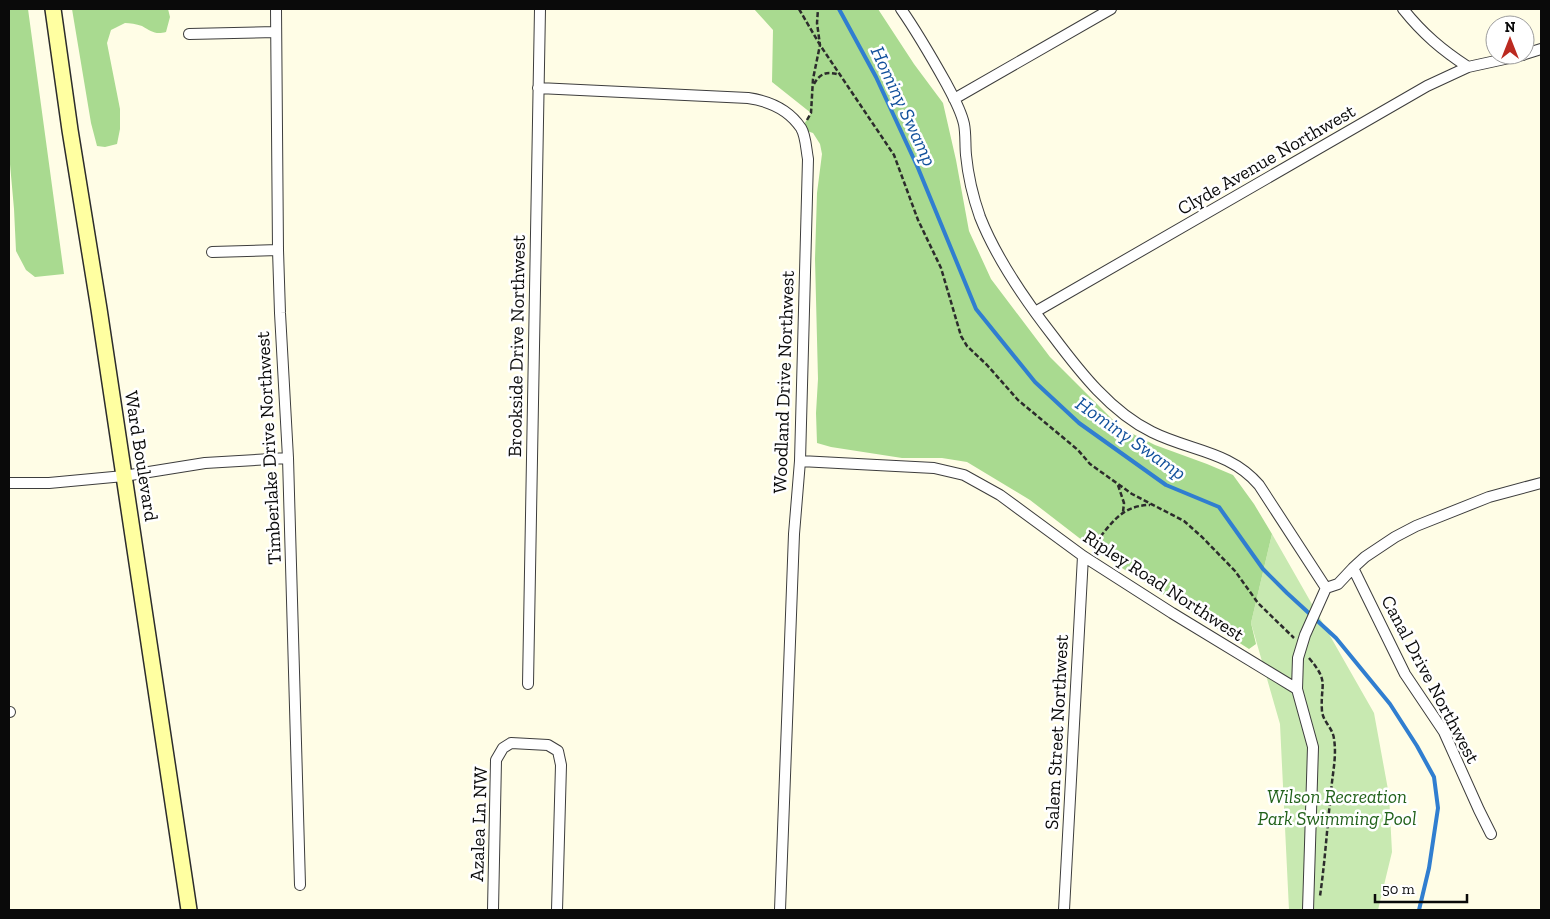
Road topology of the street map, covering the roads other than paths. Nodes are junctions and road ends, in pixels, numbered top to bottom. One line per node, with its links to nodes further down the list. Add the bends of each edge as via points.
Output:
1 (53, 9): 18 (main road, Ward Boulevard)
2 (276, 9): 7 (street, Timberlake Drive Northwest)
3 (540, 9): 11 (street, Brookside Drive Northwest)
4 (901, 9): 12 (street)
5 (1111, 9): 12 (street)
6 (1403, 9): 10 (street, via 1435,44)
7 (276, 32): 8 (street); 13 (street, Timberlake Drive Northwest)
8 (190, 34)
9 (1485, 63): 10 (street, Clyde Avenue Northwest)
10 (1468, 67): 15 (street, Clyde Avenue Northwest, via 1427,86)
11 (538, 88): 17 (street, Woodland Drive Northwest, via 762,100 785,112 801,129 808,159); 24 (street, Brookside Drive Northwest)
12 (954, 99): 15 (street, via 964,125 968,178 980,217 999,256)
13 (278, 250): 14 (street); 16 (street, Timberlake Drive Northwest)
14 (212, 252)
15 (1035, 312): 23 (street, via 1085,376 1132,421 1170,440 1227,460 1250,475)
16 (288, 458): 18 (street, via 205,463); 27 (street, Timberlake Drive Northwest)
17 (800, 461): 21 (street, Ripley Road Northwest, via 934,468 964,475 1000,495); 31 (street, Woodland Drive Northwest, via 794,534)
18 (124, 476): 19 (street); 28 (main road, Ward Boulevard)
19 (9, 483)
20 (1541, 483): 22 (street, via 1489,497 1416,525)
21 (1084, 556): 25 (street, Ripley Road Northwest); 32 (street, Salem Street Northwest)
22 (1353, 568): 23 (street, via 1338,584); 26 (street, Canal Drive Northwest, via 1405,674 1444,732)
23 (1326, 588): 25 (street, via 1301,647)
24 (528, 684)
25 (1297, 690): 33 (street, via 1313,747)
26 (1491, 834)
27 (300, 885)
28 (189, 910)
29 (493, 910): 30 (street, Azalea Ln NW, via 496,760 503,748 511,743 548,745 558,752 561,765)
30 (557, 910)
31 (780, 910)
32 (1064, 910)
33 (1308, 910)

